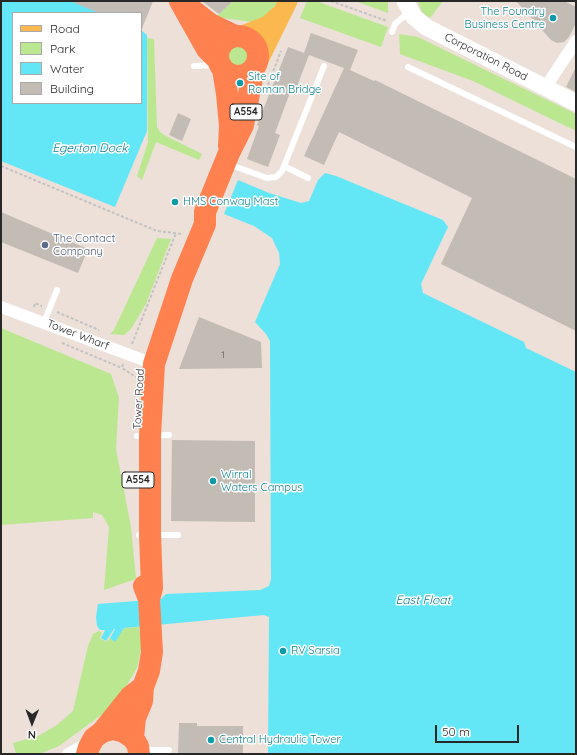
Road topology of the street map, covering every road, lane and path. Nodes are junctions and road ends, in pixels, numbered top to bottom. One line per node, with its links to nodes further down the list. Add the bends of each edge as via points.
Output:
1 (181, 1): 7 (highway, A554, via 210,24); 9 (highway, A554, via 207,49)
2 (331, 1): 5 (path)
3 (285, 6): 7 (main road, via 268,25); 10 (main road)
4 (408, 6): 5 (lane); 14 (main road, Corporation Road, via 414,17 426,26)
5 (395, 24): 6 (lane)
6 (392, 32)
7 (238, 36): 9 (highway, A554, via 226,39 220,46); 10 (highway, A554, via 250,39 256,45 259,55)
8 (576, 41): 14 (street)
9 (220, 64): 10 (highway, A554, via 231,75 239,76 246,74); 11 (lane); 17 (highway, Tower Road / A554, via 230,126)
10 (256, 65): 17 (highway, Tower Road / A554, via 243,125)
11 (194, 66)
12 (324, 66): 19 (lane)
13 (408, 67): 16 (lane)
14 (545, 88): 15 (main road, Corporation Road)
15 (576, 102)
16 (576, 147)
17 (227, 158): 19 (lane, via 271,178 276,177); 21 (highway, Tower Road / A554)
18 (1, 166): 22 (path, via 157,231)
19 (284, 166): 20 (lane)
20 (308, 178)
21 (205, 212): 22 (highway, Tower Road / A554, via 196,219); 26 (highway, Tower Road / A554, via 205,224)
22 (190, 234): 26 (highway, Tower Road / A554, via 146,340)
23 (57, 290): 25 (lane)
24 (1, 307): 25 (street, Tower Wharf)
25 (44, 322): 26 (street, Tower Wharf)
26 (148, 362): 27 (highway, Tower Road / A554, via 139,375 152,436)
27 (144, 535): 28 (lane); 29 (highway, Tower Road / A554, via 144,586 149,599 151,662)
28 (178, 535)
29 (143, 687): 30 (highway, via 130,697); 31 (highway, Tower Road / A554, via 142,701 135,718)
30 (94, 742): 31 (highway, via 118,730); 33 (street)
31 (137, 748): 32 (lane)
32 (169, 750)
33 (68, 754)

